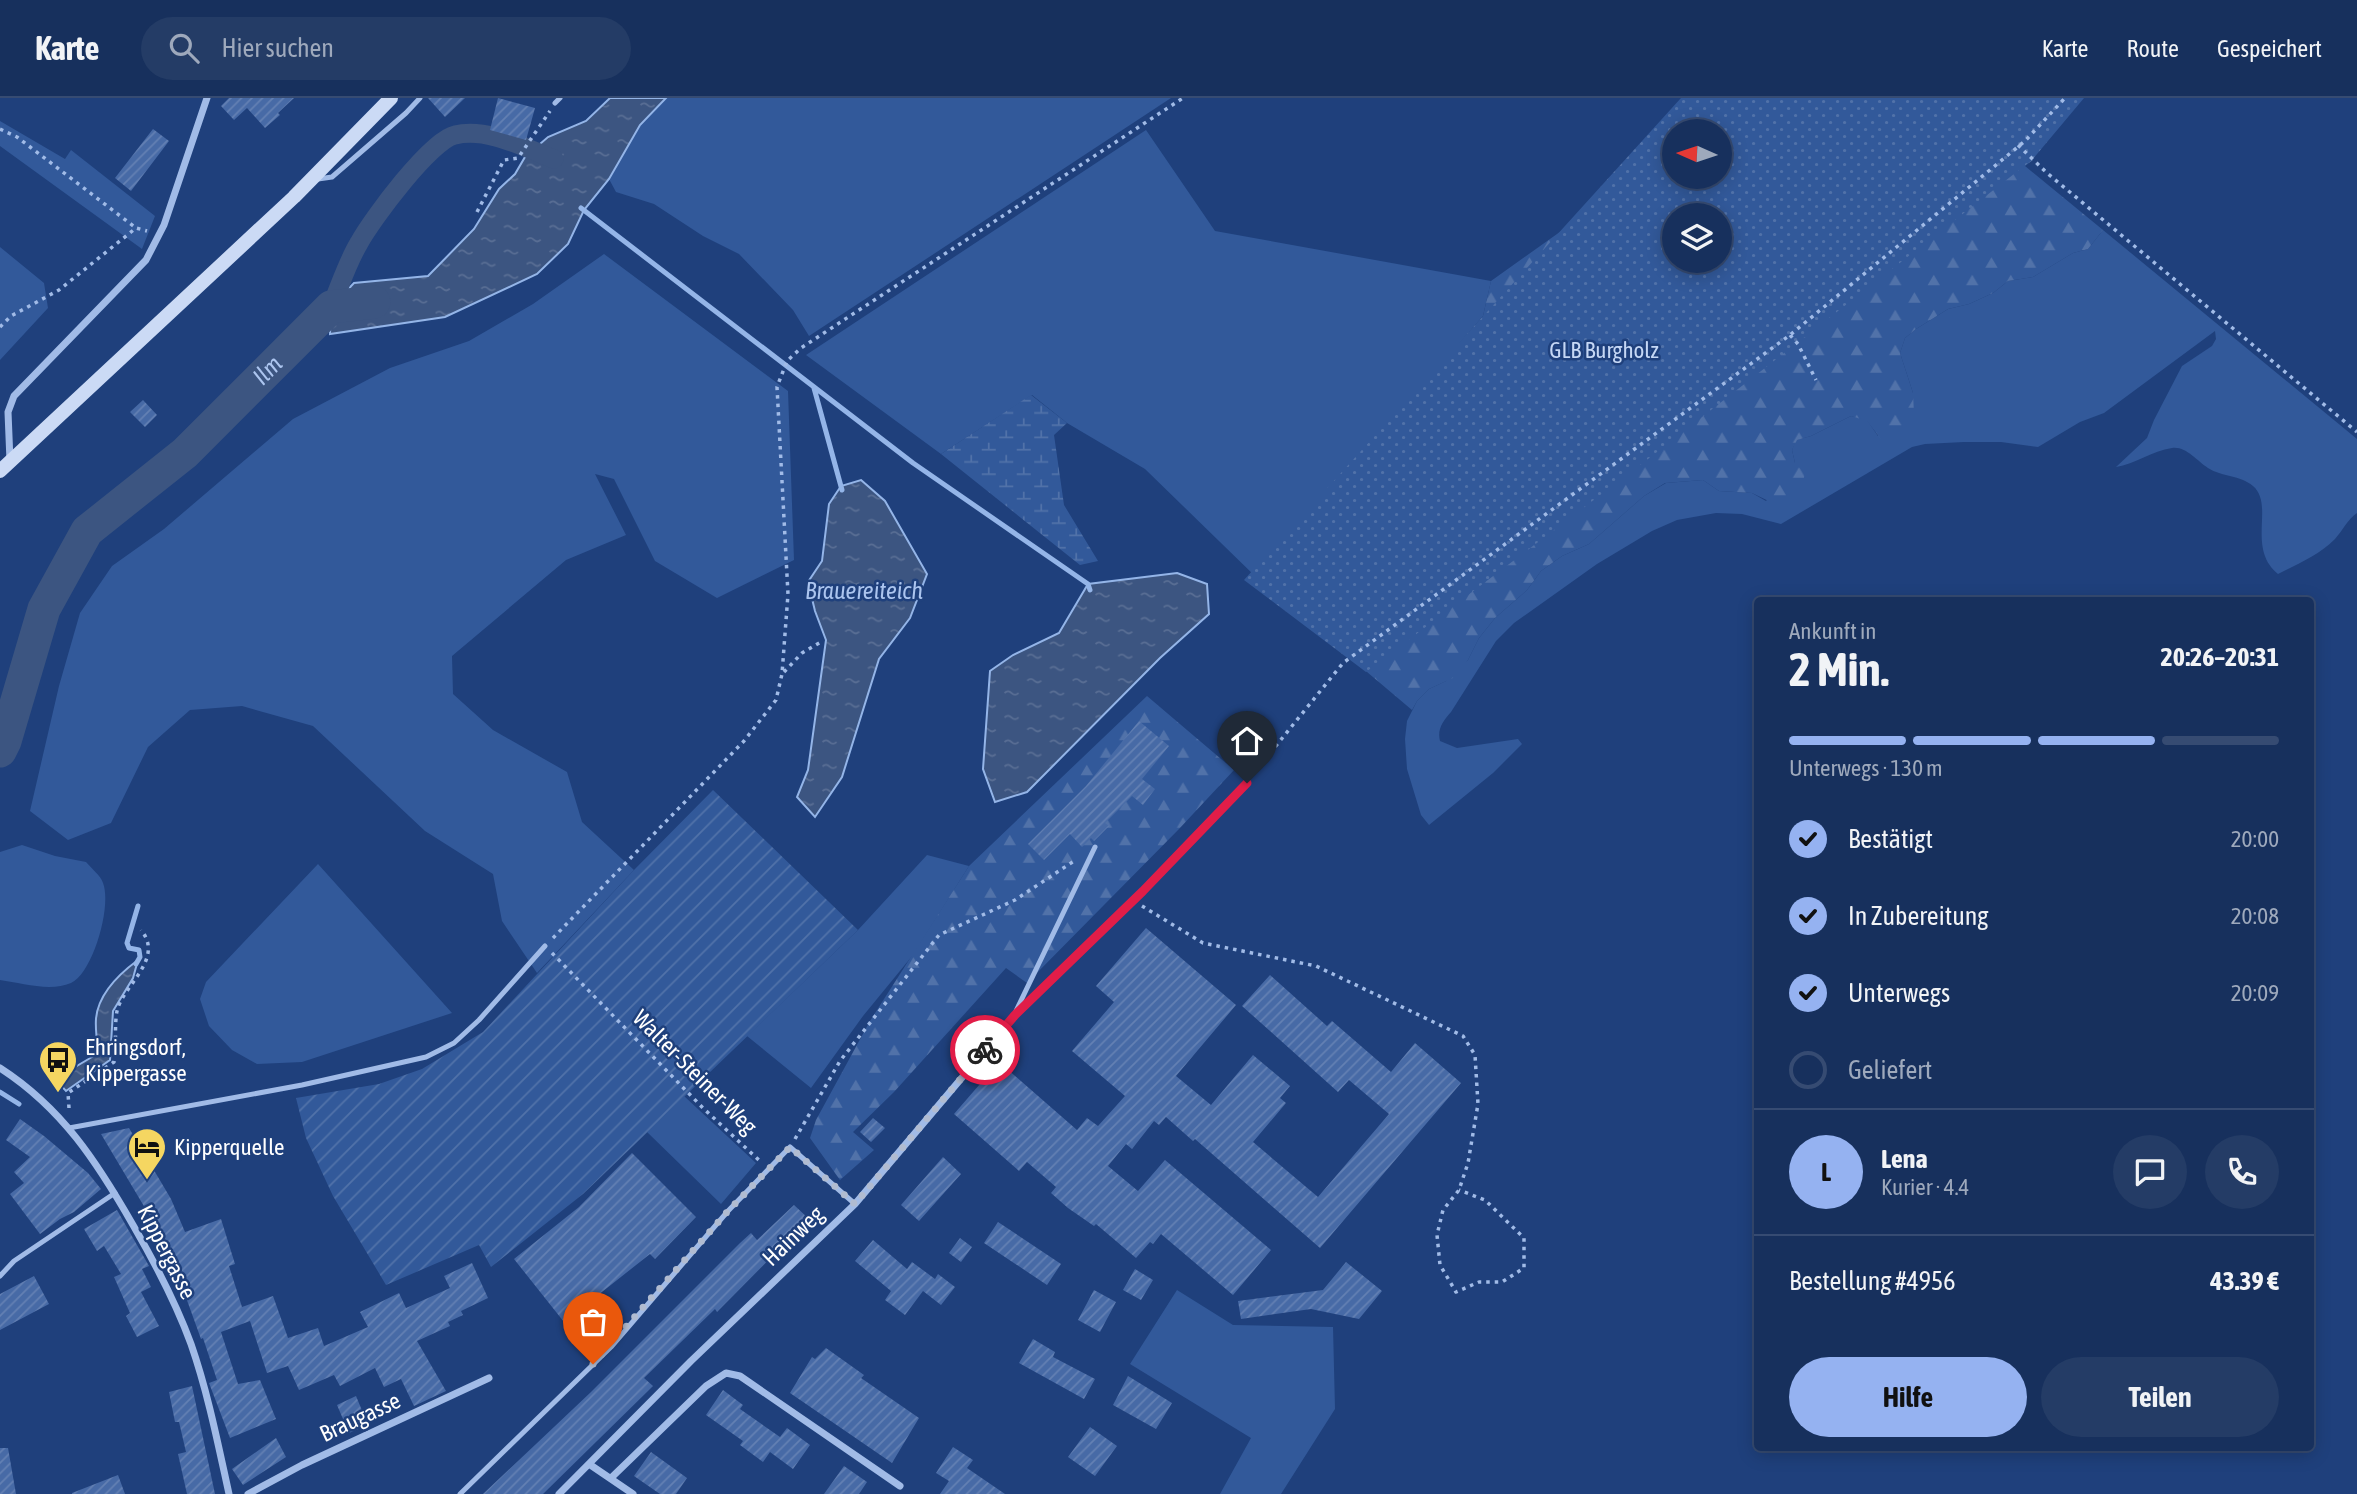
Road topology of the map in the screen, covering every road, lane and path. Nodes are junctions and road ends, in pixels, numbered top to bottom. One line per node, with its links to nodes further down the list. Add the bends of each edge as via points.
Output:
1 (207, 98): 12 (street)
2 (391, 98): 9 (street)
3 (420, 98): 9 (lane, via 332,177)
4 (1183, 98): 19 (path, via 787,361 778,387 788,594)
5 (2065, 98): 8 (path)
6 (557, 101): 10 (path, via 518,158 504,160)
7 (0, 129): 11 (path, via 17,137)
8 (2018, 145): 14 (path); 16 (path)
9 (311, 180): 17 (street)
10 (477, 212)
11 (136, 228): 12 (path); 13 (path, via 59,290)
12 (159, 234): 17 (street, via 146,260 14,396 8,412)
13 (0, 327)
14 (1790, 335): 15 (path); 20 (path, via 1343,663)
15 (1816, 380)
16 (2357, 432)
17 (5, 466)
18 (821, 642): 19 (path, via 802,653)
19 (782, 674): 24 (path, via 776,700 744,741)
20 (1247, 783): 22 (street, Hainweg)
21 (1095, 847): 25 (lane); 28 (path, via 1015,900 939,935 840,1061)
22 (1133, 901): 25 (street, Hainweg); 30 (path, via 1203,943 1316,966 1462,1035 1475,1055 1478,1104)
23 (141, 930): 27 (path, via 147,942 146,959 118,1008 114,1062 68,1093)
24 (545, 946): 27 (lane, via 479,1020 454,1043 426,1056 302,1085); 29 (path, Walter-Steiner-Weg)
25 (1015, 1015): 32 (street, Hainweg)
26 (0, 1068): 27 (street, Kippergasse)
27 (69, 1128): 31 (street, Kippergasse)
28 (790, 1147): 29 (lane); 32 (lane)
29 (769, 1169): 40 (lane, via 611,1347)
30 (1459, 1190): 30 (path, via 1485,1200 1524,1238 1524,1268 1502,1282 1479,1282 1456,1292 1440,1265 1437,1236 1443,1210)
31 (115, 1193): 33 (lane, via 14,1261); 38 (street, Kippergasse, via 158,1267 191,1344)
32 (855, 1204): 35 (street, Hainweg)
33 (0, 1276)
34 (489, 1378): 39 (street, Braugasse)
35 (589, 1464): 36 (street); 41 (street, Hainweg)
36 (611, 1478): 37 (street, via 706,1386 726,1373 740,1376); 42 (street)
37 (900, 1486)
38 (229, 1494)
39 (248, 1494)
40 (460, 1494)
41 (559, 1494)
42 (633, 1494)

